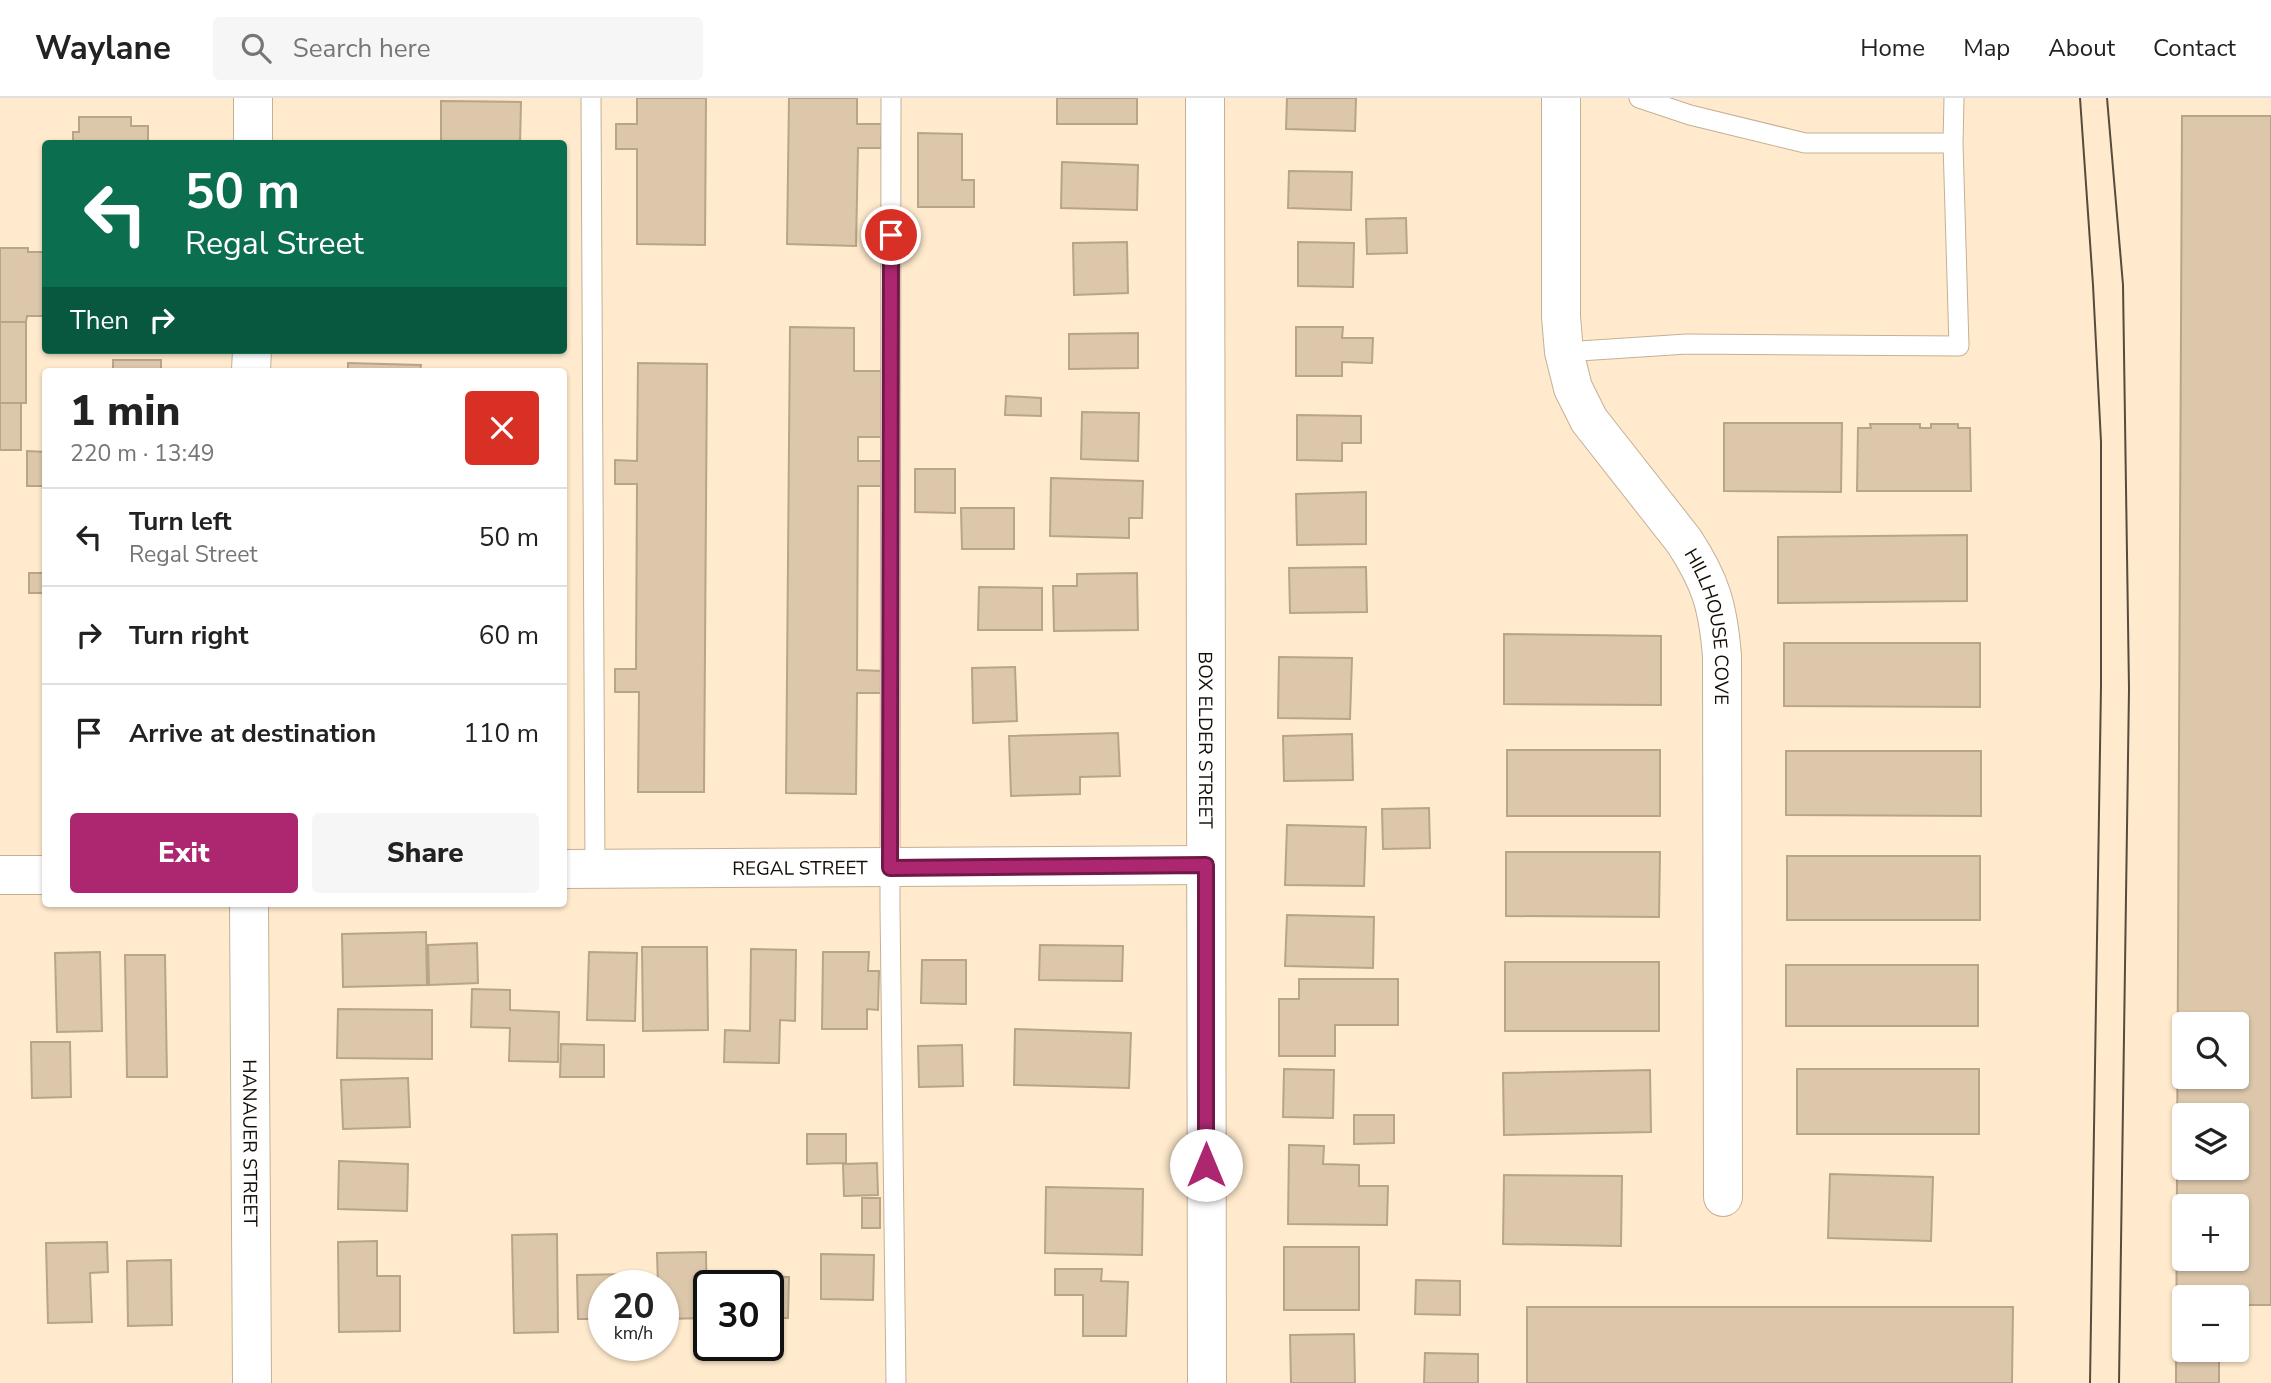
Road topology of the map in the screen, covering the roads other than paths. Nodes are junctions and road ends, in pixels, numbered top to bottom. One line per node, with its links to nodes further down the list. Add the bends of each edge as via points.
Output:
1 (253, 98): 8 (street)
2 (591, 98): 13 (lane)
3 (891, 98): 12 (lane)
4 (1205, 98): 11 (street, BOX ELDER STREET)
5 (1561, 98): 10 (street, HILLHOUSE COVE)
6 (1639, 98): 9 (lane, via 1805,144)
7 (1954, 98): 9 (lane)
8 (253, 140)
9 (1953, 144): 10 (lane, via 1959,345 1687,344)
10 (1564, 352): 17 (street, HILLHOUSE COVE, via 1573,388 1589,420 1696,559 1708,582 1720,630)
11 (1206, 865): 12 (street, REGAL STREET); 20 (street, BOX ELDER STREET)
12 (890, 868): 13 (street, REGAL STREET); 19 (lane)
13 (579, 869)
14 (0, 875): 15 (street)
15 (42, 875)
16 (249, 907): 18 (street, HANAUER STREET)
17 (1723, 1197)
18 (251, 1383)
19 (896, 1383)
20 (1207, 1383)

